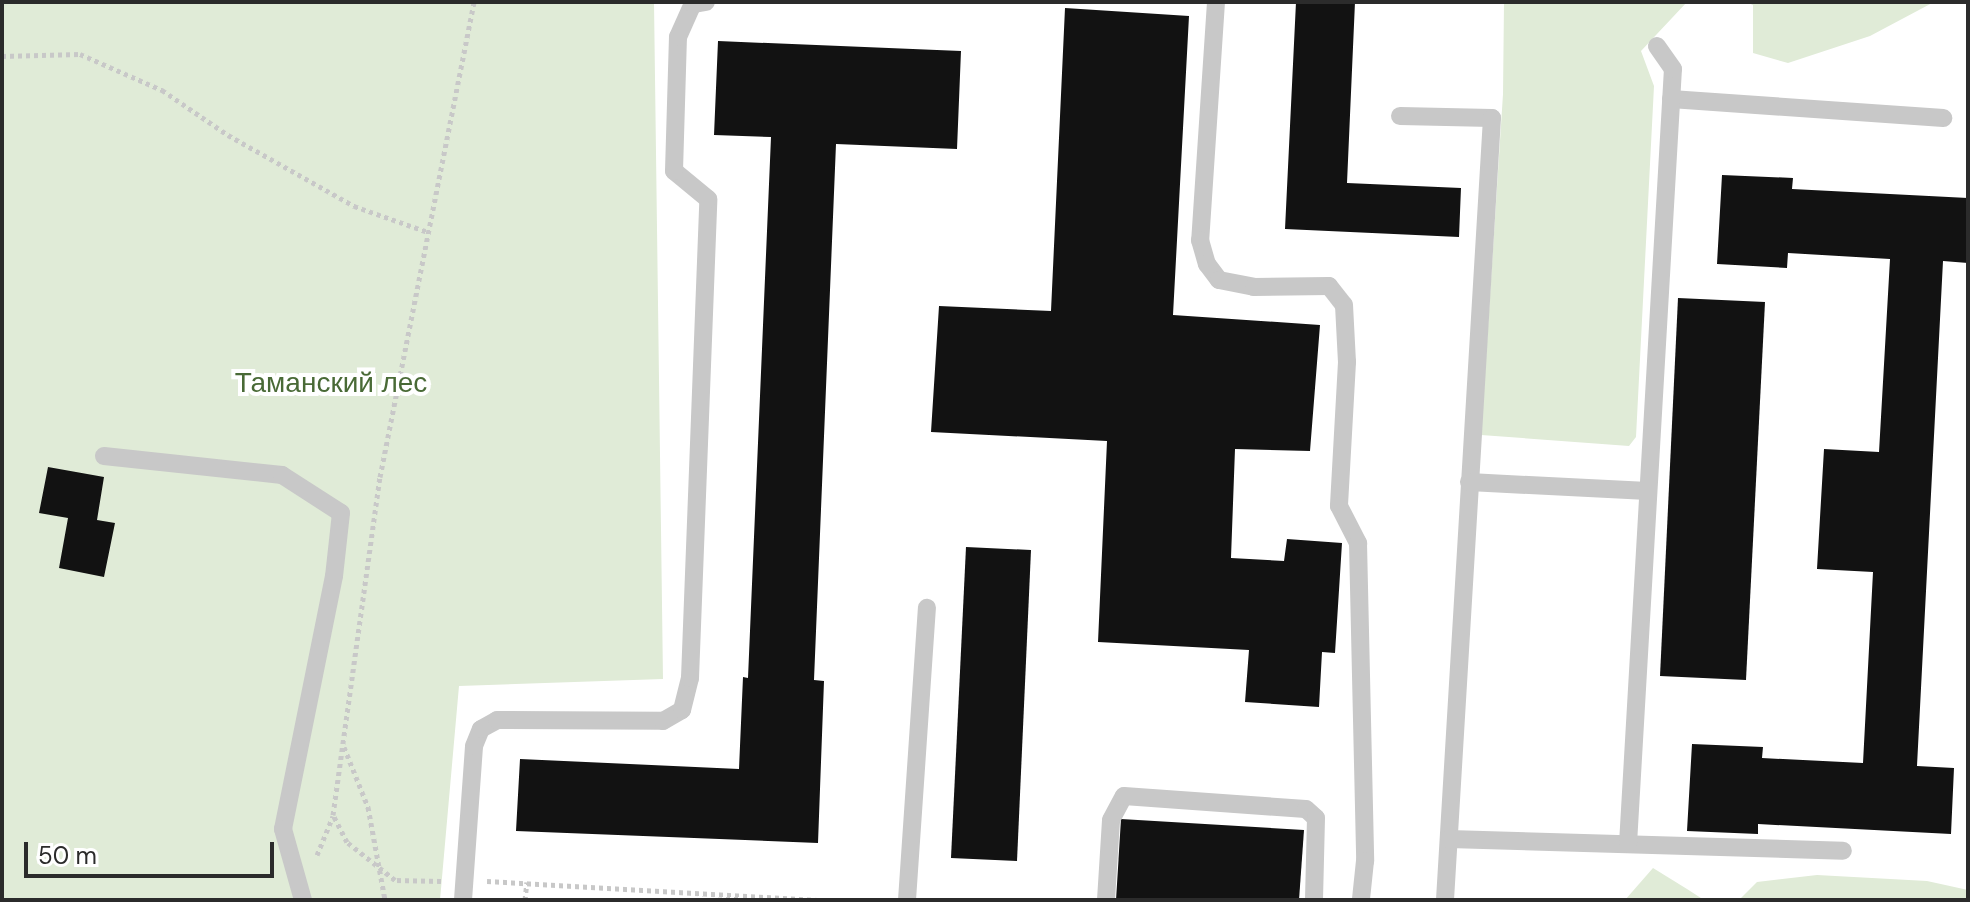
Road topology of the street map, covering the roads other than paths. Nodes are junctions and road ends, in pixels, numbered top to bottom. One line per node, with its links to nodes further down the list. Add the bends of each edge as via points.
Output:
1 (706, 2): 14 (lane, via 693,4 678,37 674,171 708,199 690,678 682,710 663,721 497,720 481,729 474,746)
2 (1216, 2): 19 (lane, via 1200,240 1207,264 1219,280 1254,287 1329,286 1344,305 1347,362 1339,506 1358,543 1365,861)
3 (1657, 46): 4 (lane, via 1673,69)
4 (1671, 99): 6 (lane); 9 (lane)
5 (1400, 116): 8 (lane, via 1492,118)
6 (1943, 118)
7 (104, 456): 15 (lane, via 282,475 341,513 334,576 283,829)
8 (1469, 482): 9 (lane); 11 (lane)
9 (1648, 491): 12 (lane)
10 (927, 608): 16 (lane)
11 (1449, 839): 12 (lane); 20 (lane)
12 (1628, 844): 13 (lane)
13 (1843, 851)
14 (464, 890)
15 (303, 900)
16 (907, 900)
17 (1106, 900): 18 (lane, via 1111,820 1124,796 1306,809 1316,818)
18 (1314, 900)
19 (1361, 900)
20 (1445, 900)

